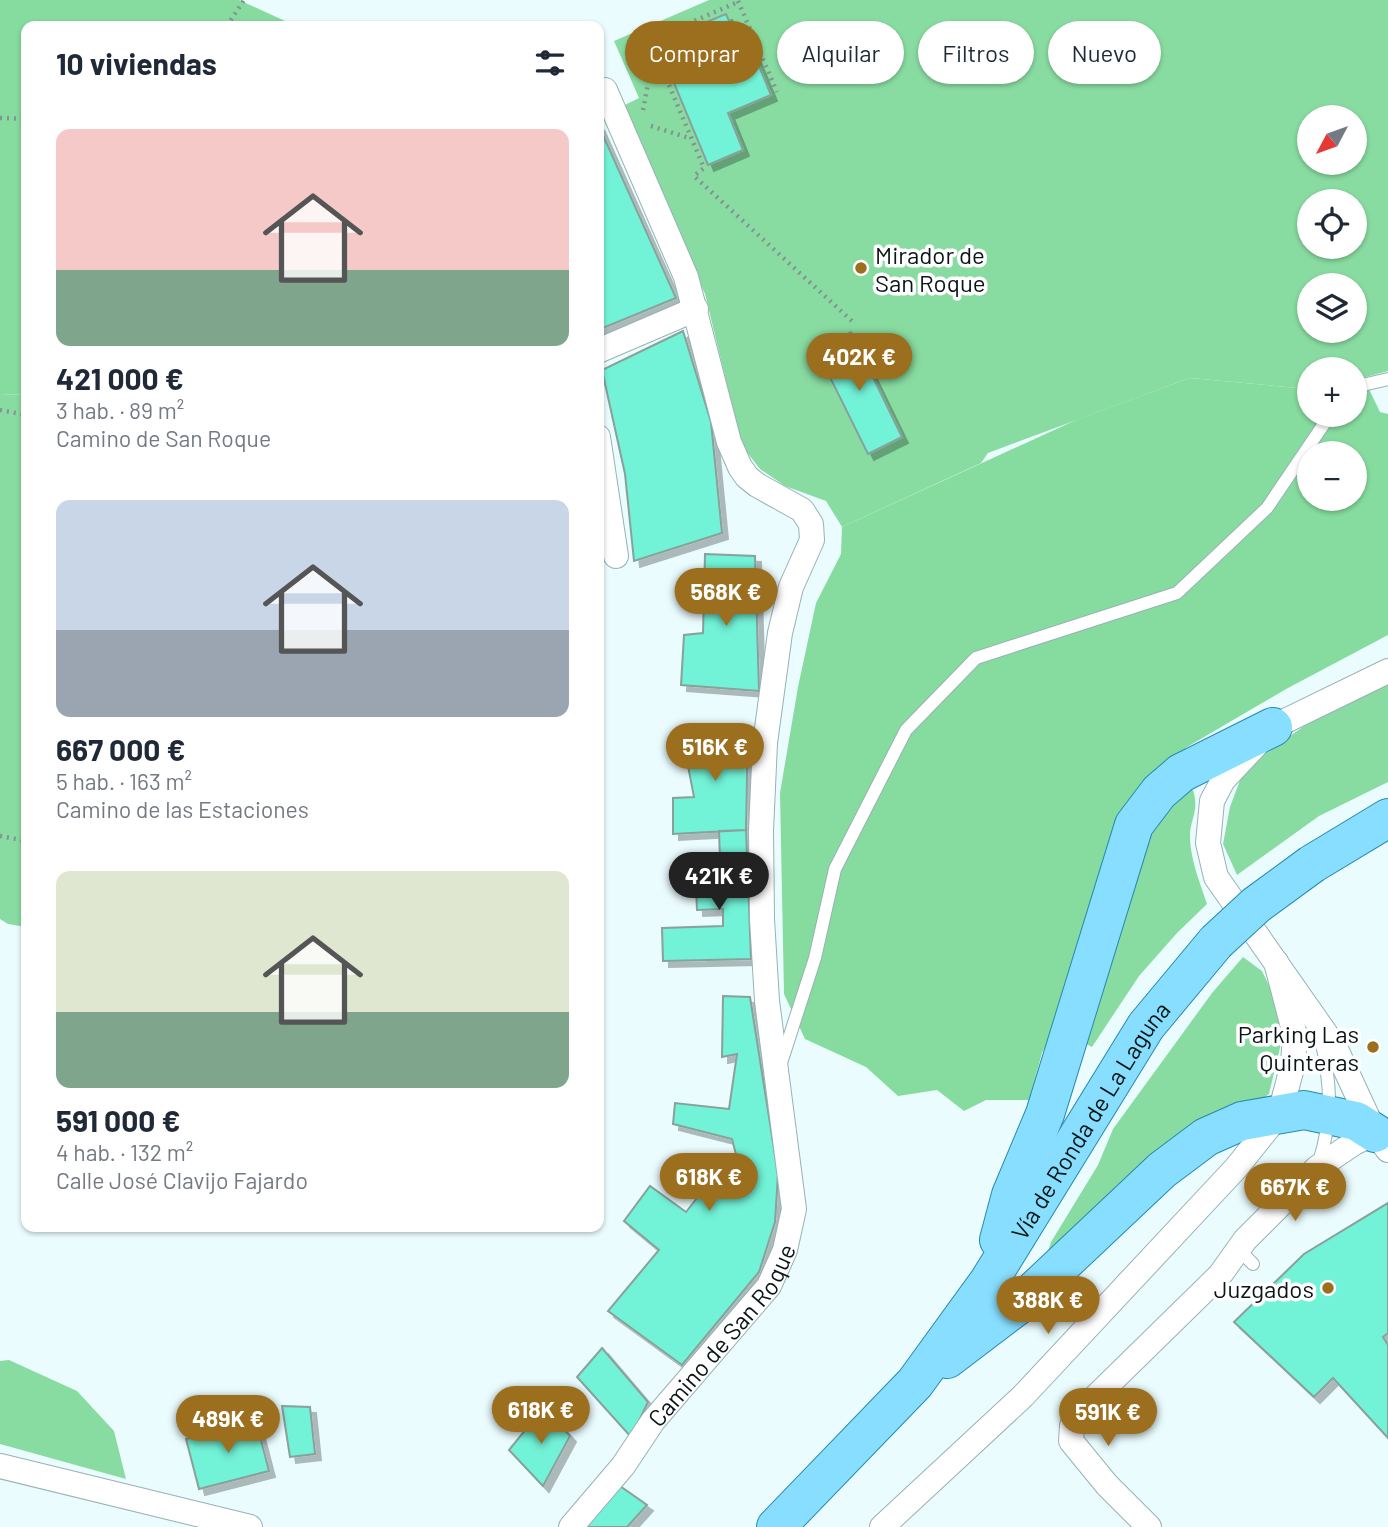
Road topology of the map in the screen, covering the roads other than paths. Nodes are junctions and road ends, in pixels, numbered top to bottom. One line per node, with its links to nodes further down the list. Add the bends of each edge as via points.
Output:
1 (605, 90): 2 (street, Camino de San Roque)
2 (696, 309): 3 (street); 14 (street, Camino de San Roque, via 729,442 740,467 757,485 802,510 812,532 780,634 765,743 762,919)
3 (604, 348)
4 (1388, 379): 5 (lane)
5 (1367, 384)
6 (1322, 427): 14 (lane, via 1268,508 1177,593 976,658 906,730 835,869 815,958)
7 (604, 461): 8 (street)
8 (616, 556)
9 (1388, 670): 10 (street)
10 (1273, 727): 12 (street, via 1223,780 1212,801 1208,843 1216,877); 20 (main road, via 1181,773 1159,792 1134,825 1045,1114 1011,1195)
11 (1388, 818): 20 (main road, Vía de Ronda de La Laguna, bridge, via 1312,864 1216,942 1146,1026)
12 (1276, 962): 13 (street); 15 (street, via 1295,1035 1293,1064)
13 (1318, 1022): 16 (lane, via 1330,1080); 17 (street)
14 (777, 1076): 24 (street, Camino de San Roque, via 794,1209 777,1269 769,1286 653,1420 623,1466)
15 (1280, 1113): 16 (main road); 18 (street); 21 (main road, via 1242,1121 1206,1137 1162,1170 1021,1303)
16 (1328, 1114): 17 (main road, via 1356,1121); 18 (street, via 1300,1125); 19 (lane)
17 (1382, 1141): 19 (street, via 1354,1143)
18 (1236, 1168): 26 (street, via 1023,1396)
19 (1317, 1168): 27 (street, via 1245,1240 1246,1257 1220,1275 1075,1417 1071,1441)
20 (989, 1281): 21 (main road, Vía de Ronda de La Laguna)
21 (915, 1383): 25 (main road, Vía de Ronda de La Laguna)
22 (0, 1466): 23 (street)
23 (250, 1527)
24 (571, 1527)
25 (776, 1527)
26 (882, 1527)
27 (1149, 1527)

